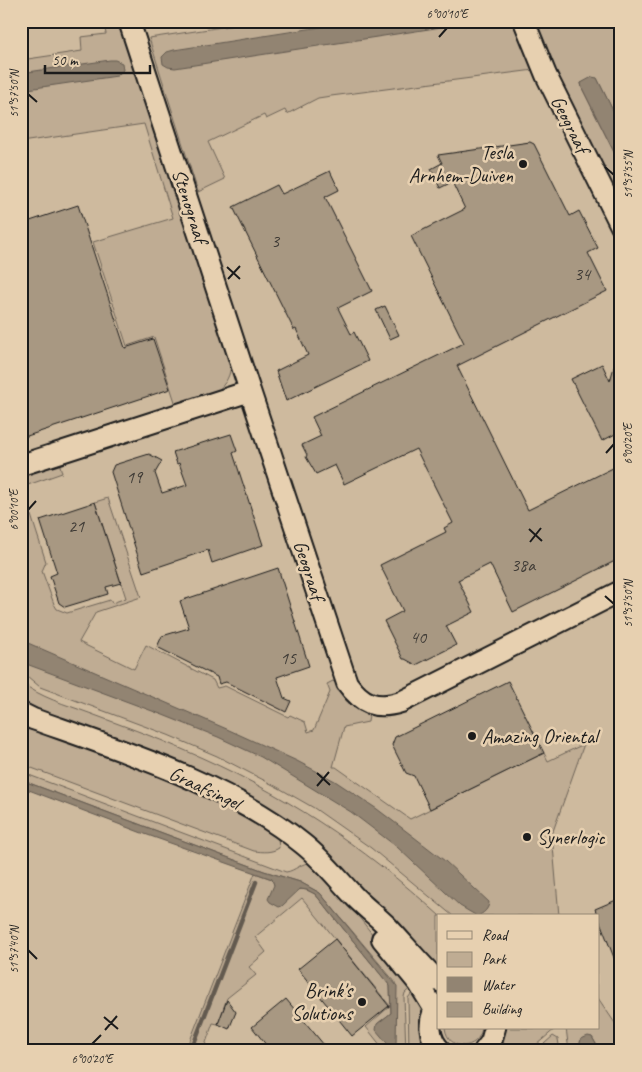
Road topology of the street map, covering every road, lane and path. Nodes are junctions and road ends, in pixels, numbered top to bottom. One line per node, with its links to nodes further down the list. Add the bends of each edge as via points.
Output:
1 (129, 21): 4 (street, Stenograaf)
2 (524, 21): 3 (street, Geograaf, via 546,75)
3 (621, 226)
4 (250, 391): 5 (street); 6 (street, Geograaf, via 347,683 360,698 378,706 401,702)
5 (21, 466)
6 (621, 591)
7 (25, 716): 8 (street, Graafsingel, via 169,770 261,815 304,844)
8 (354, 896): 9 (street, Graafsingel); 10 (street, Graafsingel, via 377,933)
9 (437, 980)
10 (436, 1008): 11 (street, via 430,1024)
11 (432, 1047)

